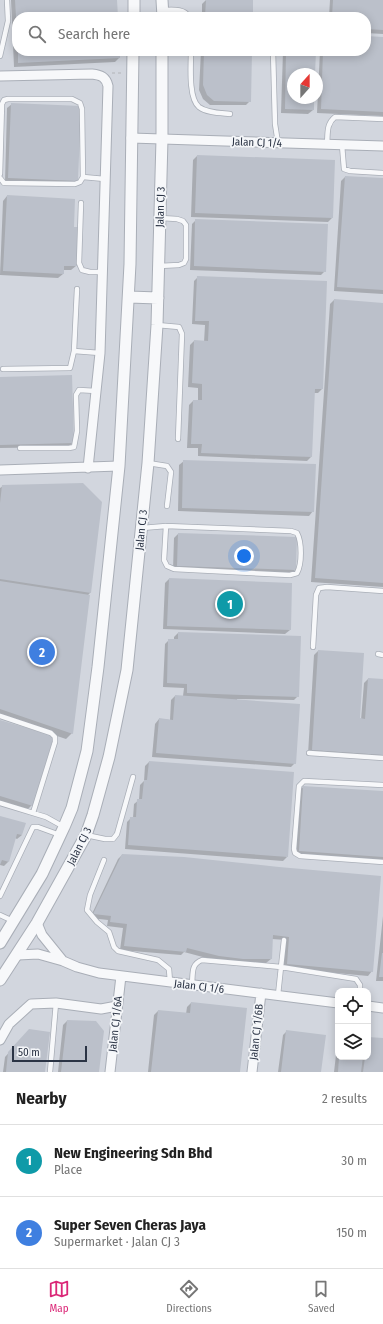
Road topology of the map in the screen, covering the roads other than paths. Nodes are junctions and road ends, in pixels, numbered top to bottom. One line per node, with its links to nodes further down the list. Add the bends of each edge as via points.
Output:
1 (7, 0): 6 (lane, via 8,21)
2 (134, 0): 4 (street)
3 (163, 9): 5 (lane)
4 (134, 12)
5 (184, 12)
6 (0, 56)
7 (133, 56): 14 (street, Jalan CJ 3)
8 (162, 56): 15 (street, Jalan CJ 3)
9 (191, 56): 12 (lane, via 191,82 198,106 205,110)
10 (273, 56): 16 (lane)
11 (0, 76): 24 (street, via 103,76 108,86)
12 (230, 114)
13 (383, 119): 17 (lane, via 335,117 330,121)
14 (132, 138): 15 (street, Jalan CJ 1/4); 30 (street, Jalan CJ 3)
15 (162, 139): 16 (street, Jalan CJ 1/4); 26 (street, Jalan CJ 3)
16 (278, 143): 17 (street, Jalan CJ 1/4)
17 (327, 144): 18 (street, Jalan CJ 1/4)
18 (342, 145): 19 (street, Jalan CJ 1/4); 20 (lane, via 344,169)
19 (383, 146)
20 (383, 173)
21 (0, 174): 22 (lane, via 4,100 72,99 80,103 82,109)
22 (84, 177): 23 (lane, via 75,184 4,183); 24 (lane)
23 (0, 178)
24 (105, 179): 28 (street)
25 (81, 203): 28 (lane, via 79,263 82,270)
26 (160, 218): 27 (street, Jalan CJ 3); 27 (lane, via 178,219 186,225 186,259 179,265)
27 (158, 266): 31 (street, Jalan CJ 3)
28 (104, 272): 34 (street)
29 (77, 289): 33 (lane)
30 (129, 297): 31 (street); 40 (street, Jalan CJ 3)
31 (158, 298): 32 (street, Jalan CJ 3)
32 (157, 325): 37 (lane, via 178,327 182,334); 39 (street, Jalan CJ 3)
33 (74, 351): 34 (lane); 35 (lane, via 70,368)
34 (100, 352): 36 (street)
35 (3, 370)
36 (96, 391): 38 (lane, via 79,390 76,395 77,431 74,447); 41 (street)
37 (178, 439)
38 (20, 448)
39 (148, 464): 43 (lane, via 167,466 171,472); 45 (street, Jalan CJ 3)
40 (119, 466): 41 (street); 55 (street, Jalan CJ 3, via 87,751 72,808)
41 (88, 468): 42 (street)
42 (0, 470)
43 (167, 506)
44 (166, 526): 44 (lane, via 164,560 167,566 174,569 290,575 297,573 299,569 300,540 297,533 291,531); 45 (lane)
45 (141, 528): 56 (street, Jalan CJ 3, via 127,670 109,757)
46 (383, 591): 47 (lane, via 319,588 316,595)
47 (313, 647)
48 (0, 716): 54 (lane, via 51,733 55,737)
49 (309, 753): 50 (lane)
50 (383, 758)
51 (133, 777): 56 (lane, via 117,834 112,839)
52 (383, 785): 58 (lane, via 304,781 299,786 294,849 295,854 300,856)
53 (0, 803): 54 (lane)
54 (34, 813): 55 (lane, via 46,817)
55 (62, 831): 59 (lane, via 33,827); 61 (street, Jalan CJ 3, via 42,874)
56 (86, 835): 62 (street, Jalan CJ 3)
57 (104, 860): 70 (lane, via 87,910 96,922 109,932 118,951 158,960 169,969)
58 (383, 862)
59 (0, 896)
60 (0, 915): 61 (lane)
61 (14, 921): 64 (street, Jalan CJ 3)
62 (37, 923): 65 (street, Jalan CJ 3); 66 (street, Jalan CJ 1/6, via 42,935)
63 (284, 940): 67 (lane)
64 (0, 943)
65 (18, 954): 66 (street, Jalan CJ 1/6, via 38,954); 69 (street, Jalan CJ 3)
66 (63, 961): 68 (street, Jalan CJ 1/6, via 99,973)
67 (280, 967): 71 (lane, via 202,960 196,962); 72 (lane, via 356,979); 74 (lane)
68 (121, 976): 70 (street, Jalan CJ 1/6); 77 (street, Jalan CJ 1/6A)
69 (0, 980)
70 (170, 982): 71 (street, Jalan CJ 1/6)
71 (192, 984): 73 (street, Jalan CJ 1/6)
72 (360, 988)
73 (261, 993): 74 (street, Jalan CJ 1/6); 83 (street, Jalan CJ 1/6B)
74 (278, 995): 76 (street, Jalan CJ 1/6)
75 (56, 1003): 77 (street, via 101,1009); 80 (street, via 31,1004 8,1024); 81 (lane)
76 (335, 1003)
77 (117, 1006): 82 (street, Jalan CJ 1/6A)
78 (371, 1006): 79 (street)
79 (383, 1008)
80 (0, 1040)
81 (50, 1072)
82 (110, 1072)
83 (252, 1072)

